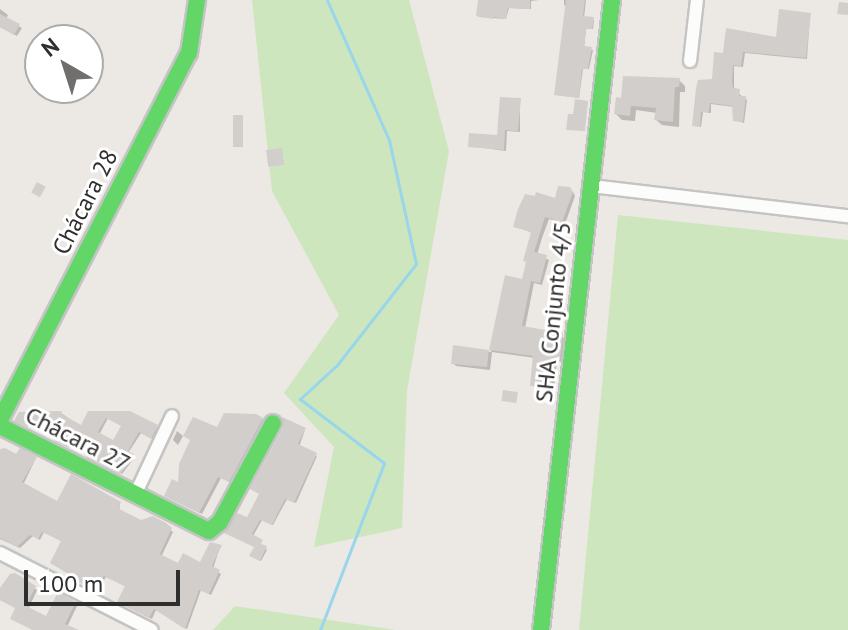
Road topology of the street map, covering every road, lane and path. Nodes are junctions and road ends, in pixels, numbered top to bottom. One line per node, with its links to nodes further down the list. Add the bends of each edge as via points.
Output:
1 (197, 0): 8 (street, Chácara 28, via 189,53)
2 (612, 0): 5 (street, SHA Conjunto 4/5)
3 (697, 0): 4 (street)
4 (690, 61)
5 (591, 186): 6 (street); 13 (street, SHA Conjunto 4/5)
6 (848, 216)
7 (172, 416): 10 (street, Chácara 27)
8 (0, 423): 10 (street, Chácara 27)
9 (273, 423): 10 (street, Chácara 27, via 212,530)
10 (135, 495)
11 (0, 553): 12 (street)
12 (152, 630)
13 (541, 630)

